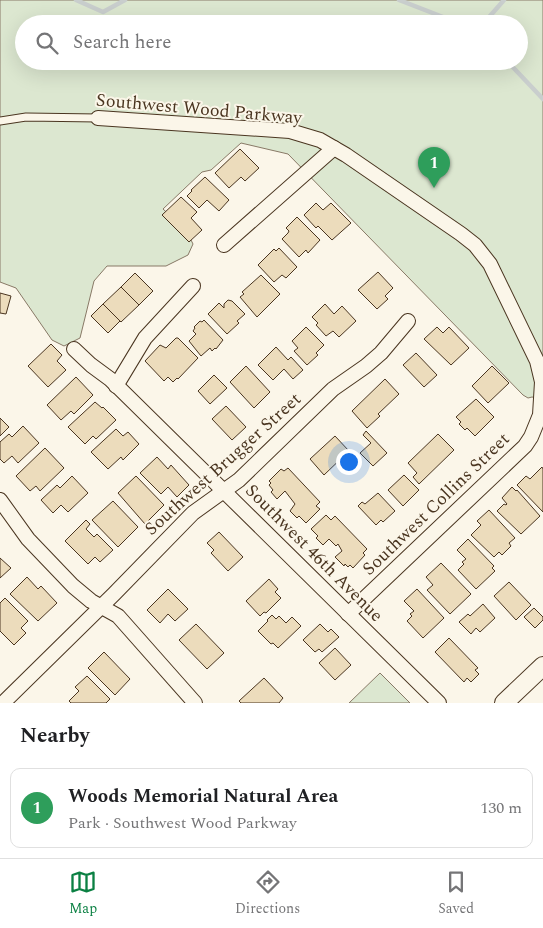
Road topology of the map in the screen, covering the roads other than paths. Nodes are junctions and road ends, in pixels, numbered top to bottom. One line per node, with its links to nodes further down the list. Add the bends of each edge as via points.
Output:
1 (98, 118): 2 (lane, Southwest Wood Parkway, via 26,117); 3 (street, Southwest Wood Parkway, via 290,132 320,140)
2 (0, 121)
3 (334, 148): 4 (street); 9 (street, Southwest Wood Parkway, via 462,234 490,264 537,361 542,382)
4 (224, 246)
5 (193, 286): 8 (street, via 145,338)
6 (408, 320): 10 (street, Southwest Brugger Street, via 381,353 333,389 239,480)
7 (74, 349): 8 (street, Southwest 46th Avenue)
8 (116, 386): 10 (street, Southwest 46th Avenue)
9 (540, 415): 13 (street, Southwest Collins Street, via 525,446)
10 (224, 490): 12 (street, Southwest Brugger Street, via 192,513); 13 (street, Southwest 46th Avenue)
11 (0, 500): 12 (street, via 37,548 85,597)
12 (101, 606): 15 (street, Southwest Brugger Street); 16 (street, via 124,622)
13 (348, 614): 17 (street, Southwest 46th Avenue)
14 (543, 666): 18 (street)
15 (3, 703)
16 (195, 703)
17 (439, 703)
18 (504, 703)

